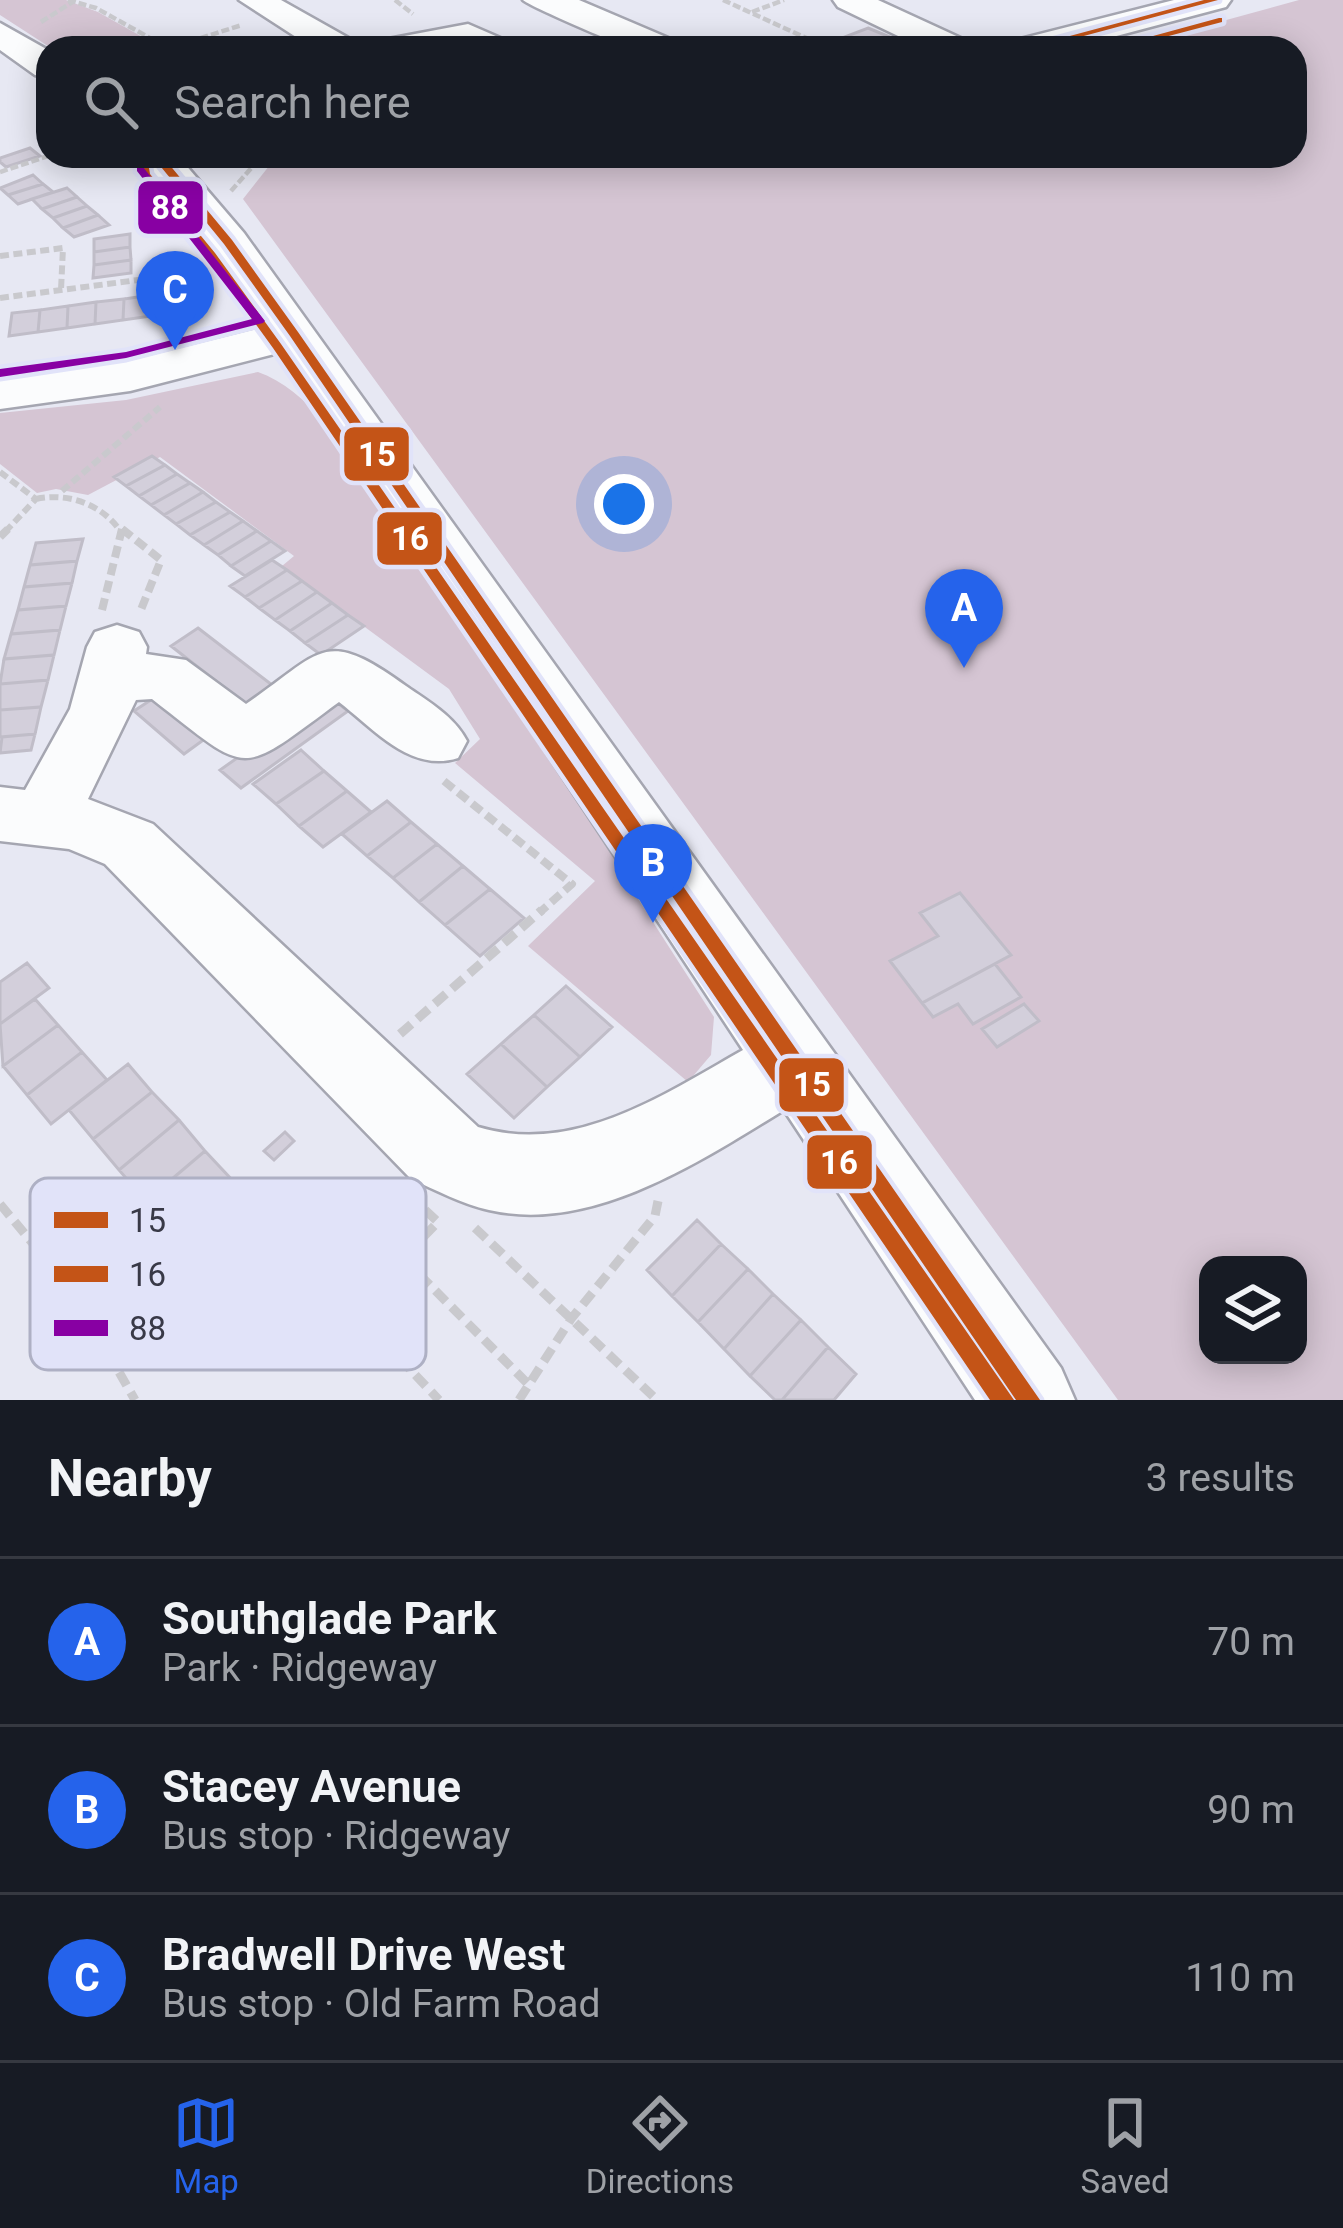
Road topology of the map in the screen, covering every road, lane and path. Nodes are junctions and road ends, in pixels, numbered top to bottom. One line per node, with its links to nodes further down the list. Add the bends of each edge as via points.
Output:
1 (540, 0): 16 (street, via 489,19); 17 (street)
2 (723, 0): 9 (path)
3 (784, 0): 9 (path)
4 (850, 0): 10 (street)
5 (944, 0): 10 (street)
6 (1214, 0): 20 (street)
7 (71, 1): 11 (path); 13 (path)
8 (267, 7): 14 (path); 15 (street)
9 (750, 12): 18 (path)
10 (886, 14): 19 (street)
11 (37, 25)
12 (0, 34): 21 (street)
13 (146, 36)
14 (197, 36)
15 (318, 36)
16 (482, 36)
17 (634, 36)
18 (802, 36)
19 (929, 36)
20 (1075, 36)
21 (36, 60)
22 (36, 160): 25 (path)
23 (173, 168): 31 (street)
24 (251, 168): 26 (path)
25 (0, 172)
26 (222, 201)
27 (0, 256): 29 (path, via 63,248)
28 (184, 274): 29 (path)
29 (61, 290): 30 (path)
30 (0, 298)
31 (294, 334): 32 (street); 42 (street)
32 (173, 366): 33 (street); 35 (path, via 165,402)
33 (0, 394)
34 (0, 472): 36 (path)
35 (61, 492): 36 (path); 37 (path, via 82,497)
36 (36, 499): 38 (path)
37 (122, 529): 39 (path, via 96,636); 39 (path, via 161,560)
38 (0, 537)
39 (130, 667): 40 (street, via 245,737 340,670); 41 (street)
40 (435, 741): 43 (path, via 428,769 572,884)
41 (23, 815): 43 (street, via 76,822 129,844)
42 (798, 1060): 44 (street); 60 (street)
43 (358, 1070): 45 (street)
44 (654, 1138): 45 (street, via 552,1175); 52 (path, via 666,1162 655,1216)
45 (435, 1169): 46 (path); 52 (path)
46 (426, 1179)
47 (0, 1204): 50 (path)
48 (426, 1211): 49 (path, via 438,1222)
49 (426, 1234)
50 (30, 1240)
51 (426, 1281): 55 (path)
52 (572, 1319): 55 (path); 59 (path)
53 (118, 1370): 56 (path)
54 (410, 1370): 57 (path)
55 (530, 1385): 58 (path)
56 (135, 1400)
57 (439, 1400)
58 (519, 1400)
59 (657, 1400)
60 (1029, 1400)

